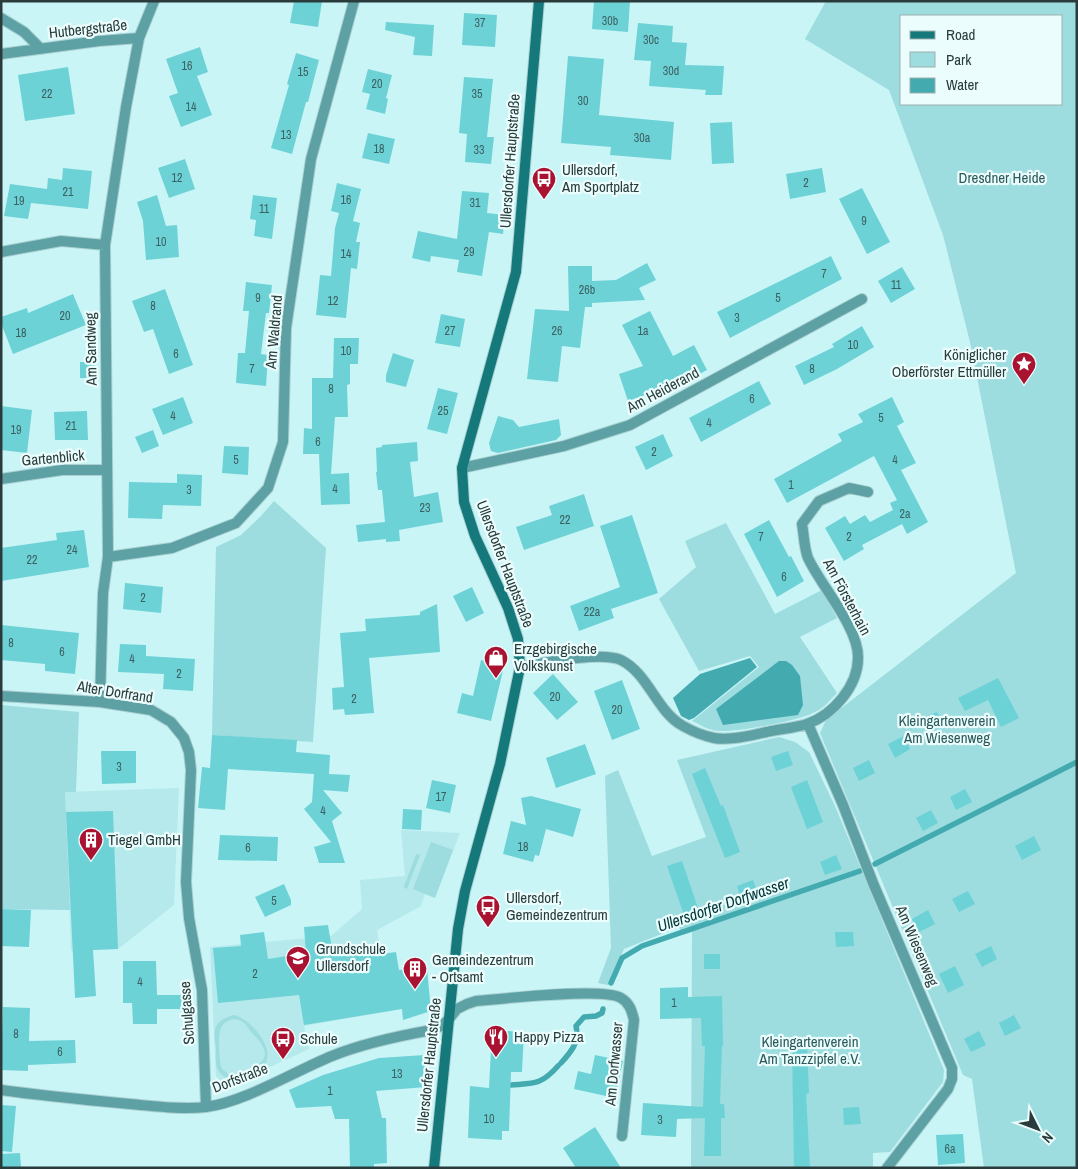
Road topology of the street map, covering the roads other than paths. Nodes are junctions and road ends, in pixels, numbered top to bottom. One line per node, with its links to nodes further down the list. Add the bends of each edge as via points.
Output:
1 (154, 1): 5 (street, Am Sandweg)
2 (354, 1): 15 (street, Am Waldrand, via 311,159 286,328 284,442 268,488 236,524 172,548)
3 (539, 1): 11 (main road, Ullersdorfer Hauptstraße, via 516,272)
4 (1, 18): 6 (street, Hutbergstraße, via 24,32)
5 (139, 38): 6 (street, Hutbergstraße); 8 (street, Am Sandweg)
6 (41, 49): 7 (street, Hutbergstraße)
7 (1, 54)
8 (105, 245): 9 (street, via 61,241); 12 (street, Am Sandweg)
9 (1, 252)
10 (862, 299): 11 (street, Am Heiderand, via 630,425 564,446)
11 (462, 468): 16 (main road, Ullersdorfer Hauptstraße, via 464,502 475,536 508,608 518,639)
12 (108, 470): 13 (street, Gartenblick, via 62,470); 15 (street, Am Sandweg)
13 (1, 479)
14 (868, 492): 19 (street, Am Försterhain, via 850,488 819,501 802,524 808,556 858,649 854,677 843,697)
15 (108, 557): 18 (street, Am Sandweg, via 103,593)
16 (520, 667): 19 (street, Am Försterhain, via 605,656 620,660 633,668 671,717 682,726 715,738); 21 (main road, Ullersdorfer Hauptstraße, via 500,764 465,890)
17 (1, 696): 18 (street, Alter Dorfrand)
18 (100, 702): 20 (street, Alter Dorfrand, via 151,710 171,722 184,738 191,770 186,882)
19 (808, 724): 26 (street, Am Wiesenweg, via 952,1068 948,1089)
20 (190, 918): 23 (street, Schulgasse, via 202,990)
21 (449, 1019): 23 (street, Dorfstraße, via 432,1030 372,1042 334,1055 249,1094); 24 (street, Am Dorfwasser, via 457,1009 476,1001 591,993 621,997 631,1007 634,1020); 25 (main road, Ullersdorfer Hauptstraße)
22 (1, 1090): 23 (street, Dorfstraße, via 163,1107)
23 (206, 1107)
24 (622, 1136)
25 (434, 1168)
26 (887, 1168)

